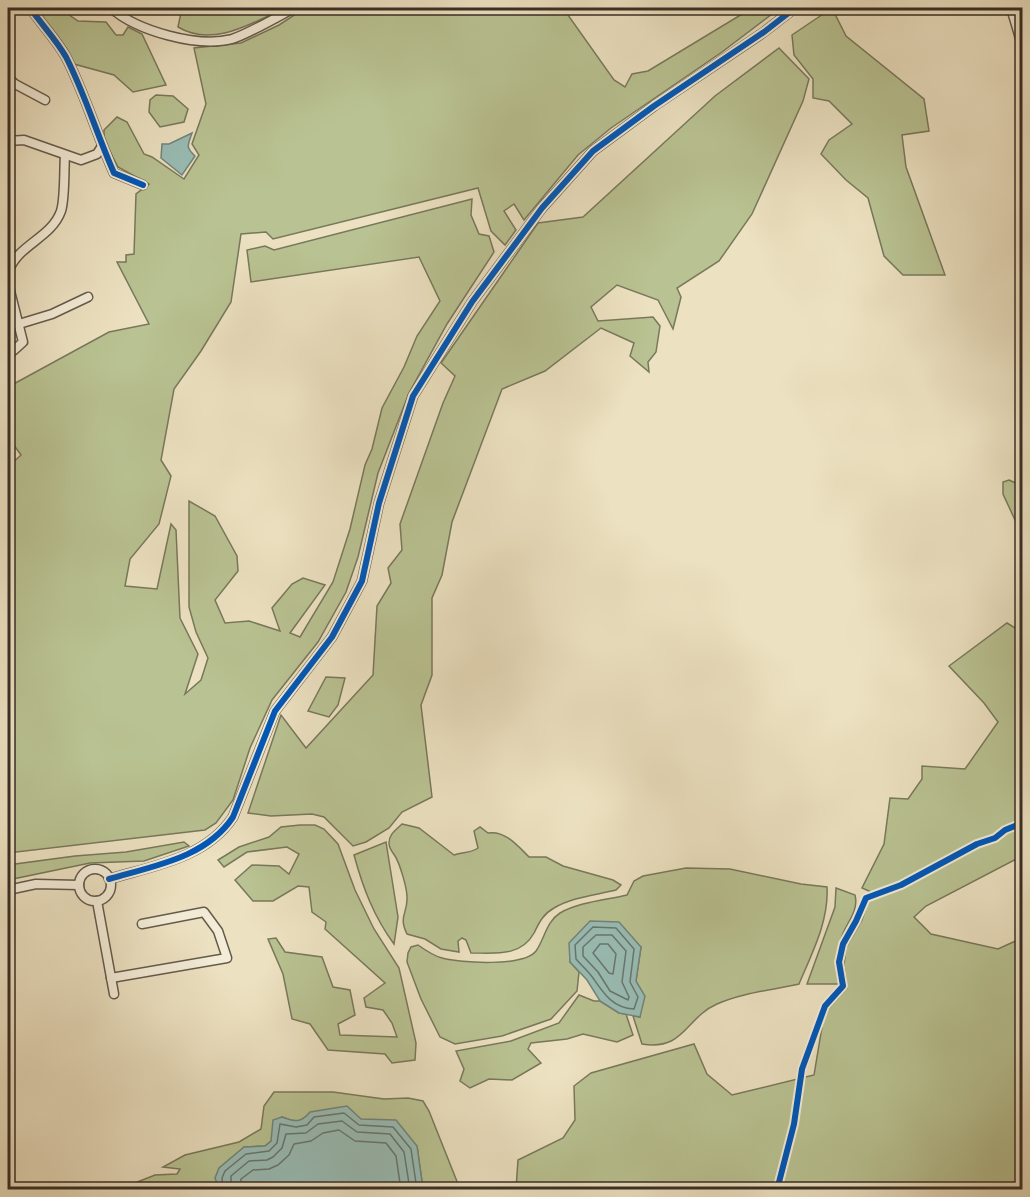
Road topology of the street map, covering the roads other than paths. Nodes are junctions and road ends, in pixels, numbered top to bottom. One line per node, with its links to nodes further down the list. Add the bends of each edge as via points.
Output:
1 (27, 8): 10 (street, via 65,56)
2 (111, 8): 3 (street, via 148,30 202,42 233,39)
3 (294, 8)
4 (795, 8): 18 (street, via 593,152 542,208 472,302 413,396 379,503 362,581 332,637 275,711 233,817 203,847)
5 (1011, 8): 6 (street)
6 (1023, 45)
7 (8, 78): 8 (street)
8 (45, 100)
9 (8, 141): 11 (street, via 24,140)
10 (102, 146): 11 (street, via 97,153 81,160); 12 (street, via 114,173)
11 (65, 155): 13 (street, via 61,210 45,236 21,251)
12 (143, 185)
13 (8, 269)
14 (8, 283): 16 (street)
15 (88, 297): 16 (street)
16 (19, 324): 17 (street, via 23,342 13,351)
17 (8, 350)
18 (109, 879): 19 (street, via 103,872 90,870); 21 (street, via 108,893)
19 (79, 885): 20 (street, via 36,884); 21 (street, via 84,897)
20 (8, 890)
21 (98, 901): 23 (street)
22 (142, 924): 23 (street, via 204,912 218,932 227,958)
23 (111, 978): 24 (street)
24 (114, 994)

